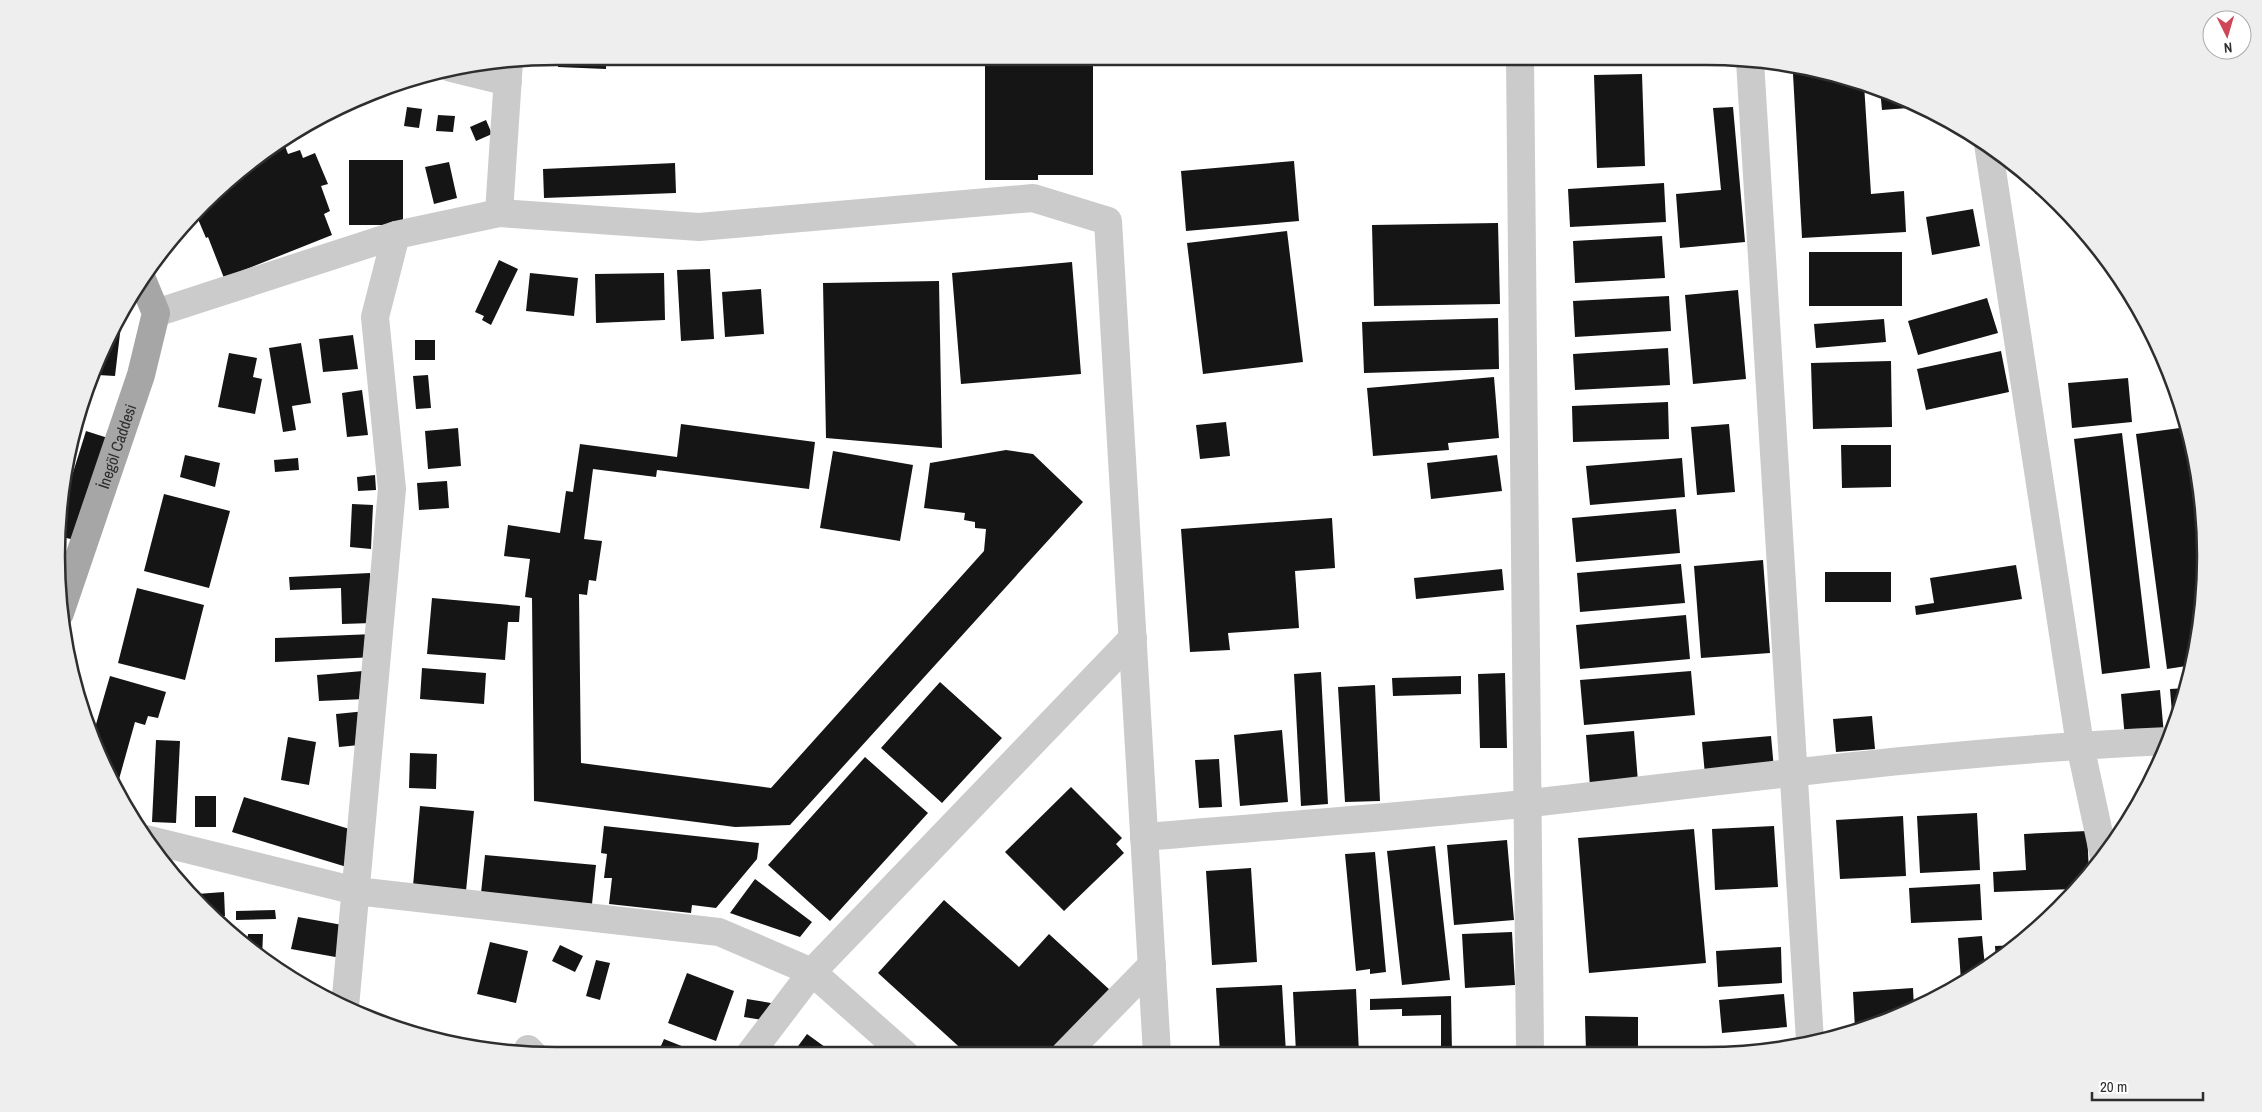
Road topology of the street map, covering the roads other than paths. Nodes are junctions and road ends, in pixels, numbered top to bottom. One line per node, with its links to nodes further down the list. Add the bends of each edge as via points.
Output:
1 (1520, 65): 15 (street)
2 (1750, 67): 14 (street)
3 (486, 70): 4 (street)
4 (508, 71): 6 (street)
5 (1990, 155): 13 (street)
6 (499, 213): 7 (street); 11 (street, via 699,227 1033,198 1108,221)
7 (396, 235): 9 (street); 19 (street, via 375,317 392,489)
8 (145, 287): 9 (main road)
9 (156, 313): 10 (main road, İnegöl Caddesi, via 141,375)
10 (67, 594)
11 (1133, 638): 16 (street); 21 (street)
12 (2161, 741): 13 (street)
13 (2080, 745): 14 (street); 18 (street)
14 (1794, 772): 15 (street); 23 (street)
15 (1528, 803): 16 (street); 28 (street)
16 (1144, 837): 20 (street)
17 (157, 842): 19 (street)
18 (2102, 847)
19 (356, 891): 21 (street, via 719,932); 22 (street)
20 (1152, 965): 26 (street); 27 (street)
21 (812, 972): 24 (street); 25 (street)
22 (346, 999)
23 (1810, 1036)
24 (755, 1047)
25 (898, 1047)
26 (1071, 1047)
27 (1157, 1047)
28 (1530, 1047)

